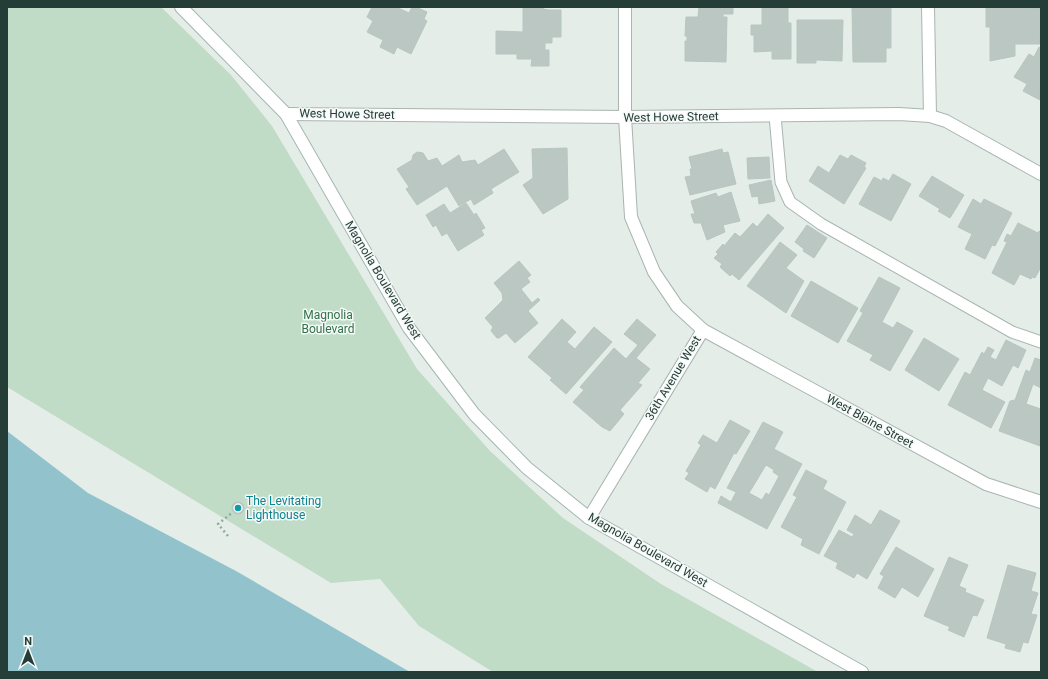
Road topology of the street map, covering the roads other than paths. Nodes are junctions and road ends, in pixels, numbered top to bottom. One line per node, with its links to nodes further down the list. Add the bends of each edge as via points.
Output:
1 (181, 7): 4 (street, Magnolia Boulevard West)
2 (625, 7): 7 (street, 36th Avenue West)
3 (928, 7): 6 (street)
4 (286, 114): 7 (street, West Howe Street); 12 (street, Magnolia Boulevard West, via 409,328 474,414 527,468)
5 (775, 116): 6 (street, West Howe Street); 7 (street, West Howe Street); 10 (lane, via 781,182 790,202 822,224 1012,332)
6 (930, 116): 8 (street, West Howe Street, via 946,121)
7 (625, 117): 9 (street, 36th Avenue West, via 631,217 654,272 677,306)
8 (1041, 174)
9 (703, 330): 11 (street, West Blaine Street, via 986,484); 12 (street, 36th Avenue West)
10 (1041, 342)
11 (1041, 502)
12 (589, 518): 13 (street, Magnolia Boulevard West)
13 (862, 672)

